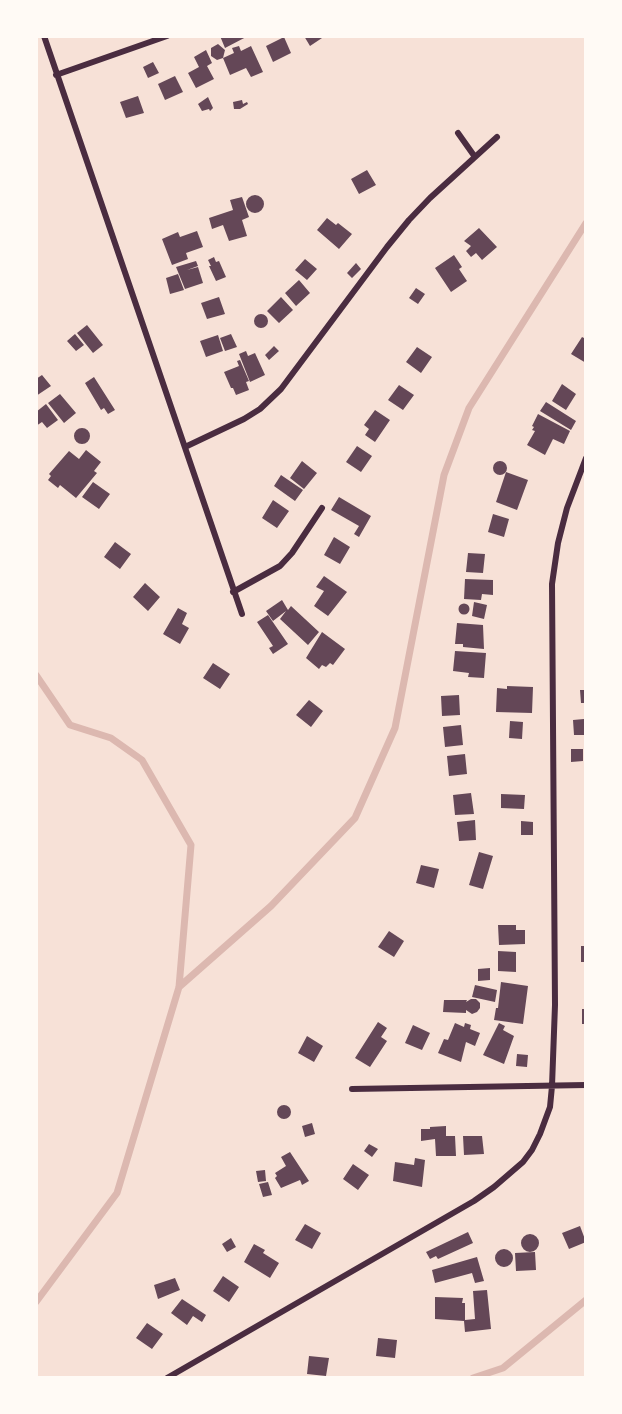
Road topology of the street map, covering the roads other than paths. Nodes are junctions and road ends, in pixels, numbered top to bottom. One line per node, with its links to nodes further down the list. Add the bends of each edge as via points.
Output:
1 (44, 36): 3 (street)
2 (168, 36): 3 (street)
3 (56, 75): 7 (street)
4 (458, 133): 6 (street)
5 (497, 137): 6 (street)
6 (475, 157): 7 (street, via 430,198 387,247 281,389 244,419)
7 (185, 447): 10 (street)
8 (586, 458): 13 (street, via 567,508 552,584)
9 (322, 508): 10 (street, via 280,566)
10 (233, 592): 11 (street)
11 (242, 614)
12 (586, 1085): 13 (street)
13 (552, 1086): 14 (street); 15 (street, via 550,1107 532,1150 494,1187)
14 (352, 1089)
15 (167, 1378)

